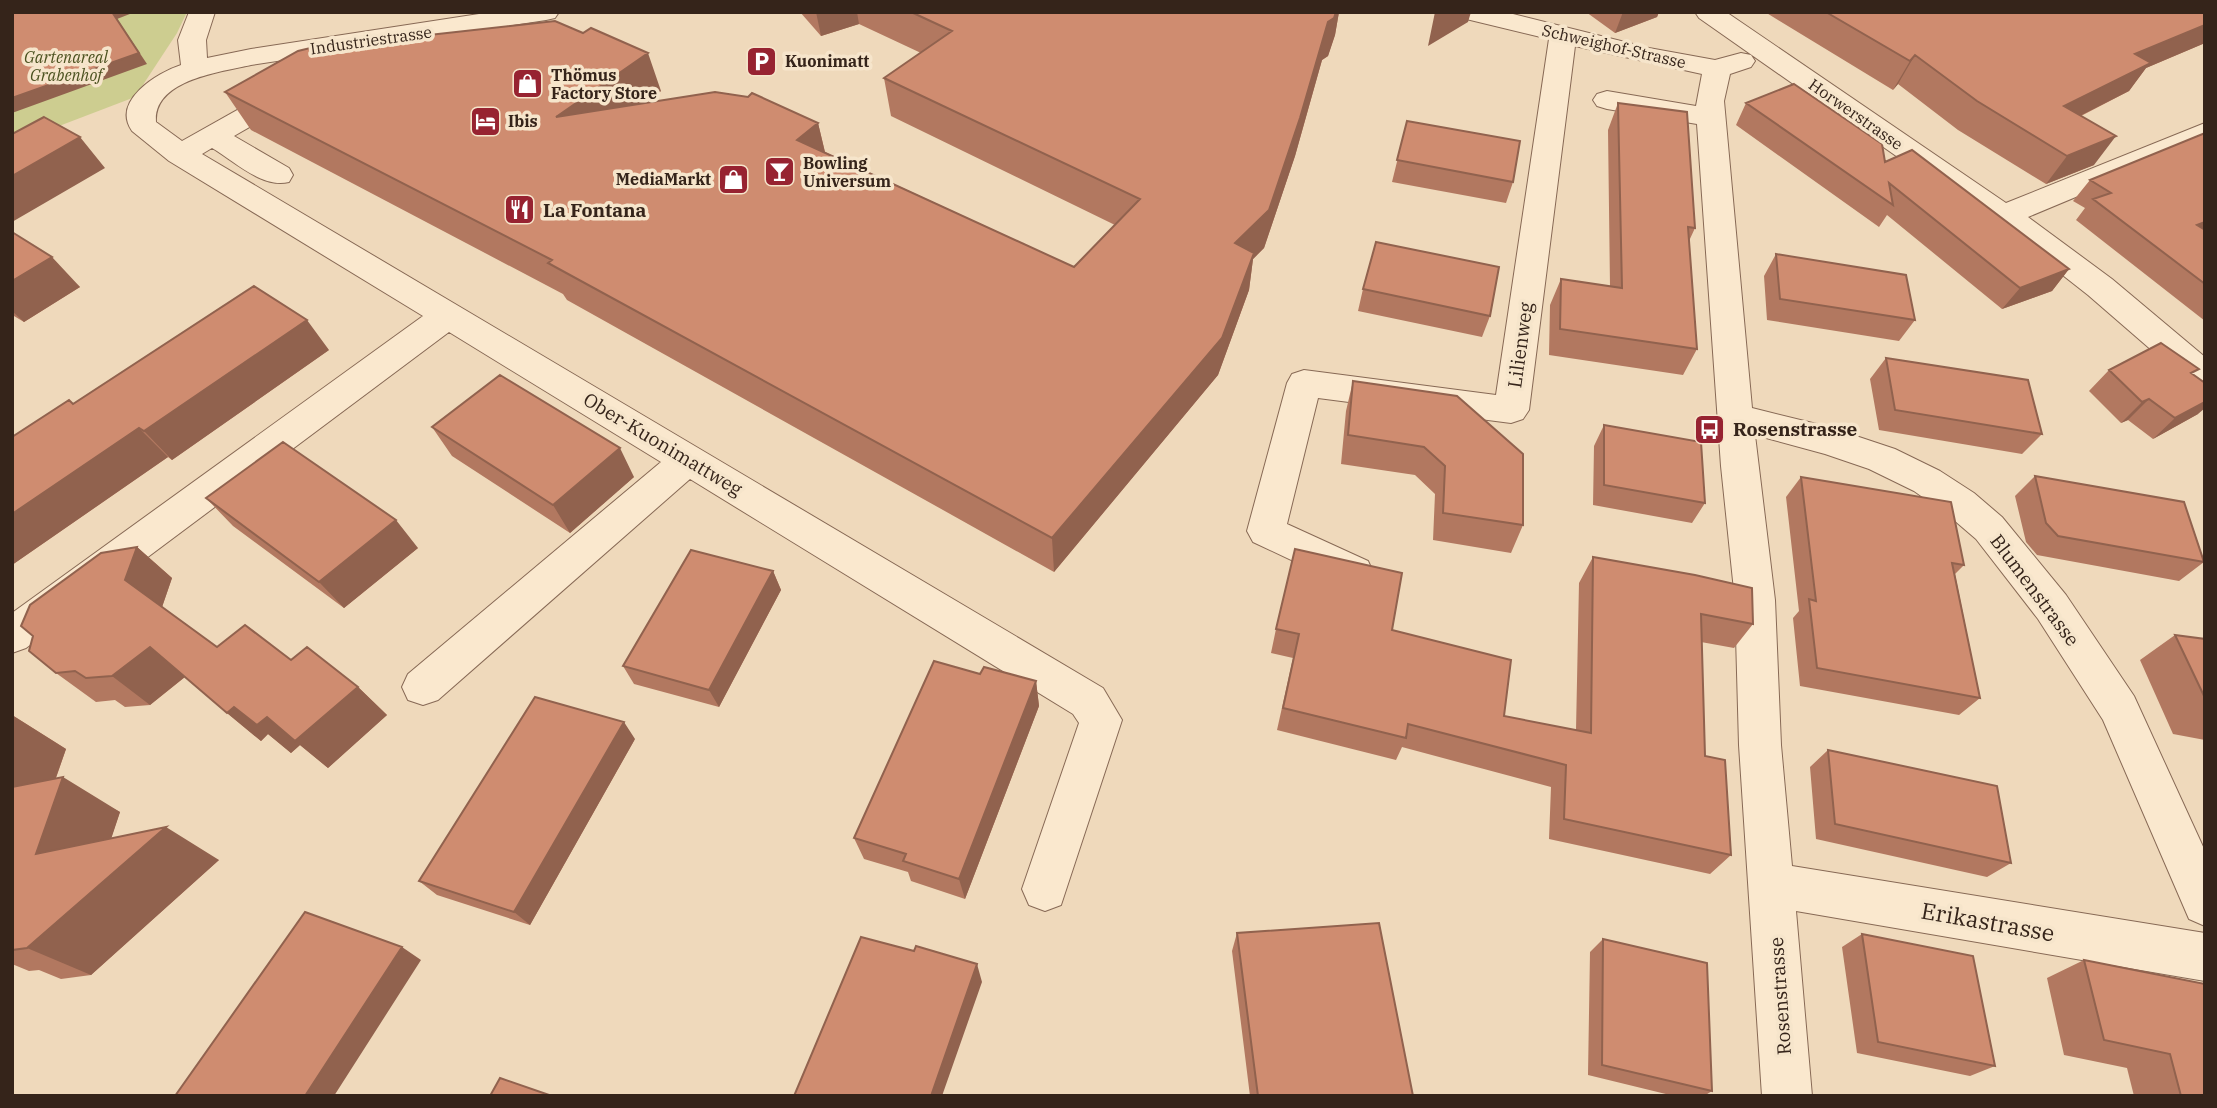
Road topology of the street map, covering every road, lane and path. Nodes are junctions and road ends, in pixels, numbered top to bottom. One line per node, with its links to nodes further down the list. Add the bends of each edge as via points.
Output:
1 (202, 12): 7 (street, via 191,35)
2 (546, 12): 7 (street, Industriestrasse)
3 (1471, 12): 5 (street, Schweighof-Strasse)
4 (1708, 12): 6 (street, Horwerstrasse)
5 (1563, 35): 8 (street, Schweighof-Strasse); 22 (street, Lilienweg, via 1511,410 1304,383 1266,531)
6 (1765, 51): 8 (street); 16 (street, Horwerstrasse)
7 (196, 69): 14 (street, Ober-Kuonimattweg, via 153,91 141,110 142,125)
8 (1717, 69): 11 (street, Rosenstrasse)
9 (310, 81): 13 (street)
10 (1607, 100): 11 (street)
11 (1711, 117): 20 (street, Rosenstrasse)
12 (2205, 132): 16 (street)
13 (213, 136): 14 (street); 15 (street)
14 (180, 154): 17 (street, Ober-Kuonimattweg)
15 (278, 175)
16 (2003, 216): 18 (street, Horwerstrasse, via 2100,288)
17 (436, 307): 19 (street); 21 (street, Ober-Kuonimattweg); 23 (street)
18 (2205, 377)
19 (315, 380)
20 (1735, 417): 25 (street, Rosenstrasse, via 1755,600); 27 (street, Blumenstrasse, via 1882,459 1927,481 1989,528 2052,607 2119,709)
21 (688, 460): 24 (street); 26 (street, Ober-Kuonimattweg, via 1088,701 1101,720)
22 (1354, 572)
23 (12, 636)
24 (423, 687)
25 (1771, 884): 28 (street, Erikastrasse); 29 (street, Rosenstrasse)
26 (1045, 889)
27 (2205, 903)
28 (2205, 957)
29 (1787, 1096)

